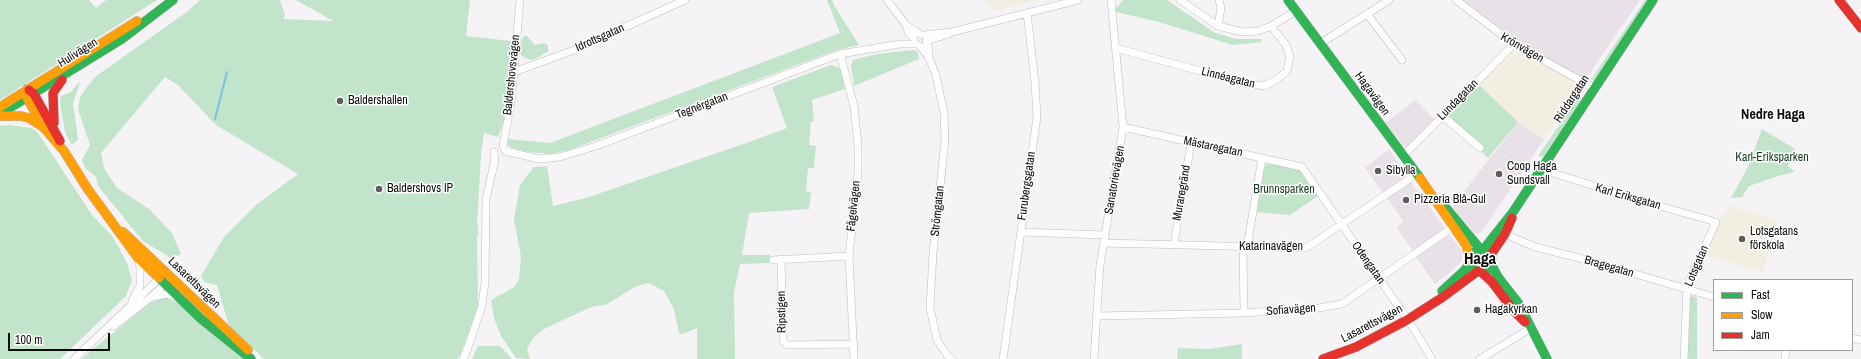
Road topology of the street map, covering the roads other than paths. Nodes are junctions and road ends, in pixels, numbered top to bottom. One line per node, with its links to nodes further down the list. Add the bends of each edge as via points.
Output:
1 (173, 0): 14 (street, Hulivägen)
2 (520, 0): 27 (street, Baldershovsvägen)
3 (685, 0): 27 (street, Idrottsgatan, via 574,50)
4 (887, 0): 21 (street, Strömgatan, via 906,25 909,34)
5 (1078, 0): 16 (street, Tegnérgatan)
6 (1111, 0): 24 (street, Sanatorievägen)
7 (1180, 0): 18 (street)
8 (1288, 0): 15 (street, Hagavägen)
9 (1389, 0): 17 (street)
10 (1456, 0): 23 (street, Krönvägen)
11 (1653, 0): 29 (street, Riddargatan)
12 (1839, 0): 20 (street)
13 (1221, 2): 18 (street)
14 (165, 6): 28 (street, Hulivägen, via 122,39); 30 (street, Hulivägen, via 117,32)
15 (1296, 11): 19 (street); 22 (street, Hagavägen)
16 (1027, 13): 21 (street, Tegnérgatan, via 952,32 942,38); 52 (street, Furubergsgatan, via 1037,117)
17 (1367, 14): 22 (street); 26 (street)
18 (1218, 26): 19 (street, via 1243,32 1258,31)
19 (1271, 26): 24 (street, Linnéagatan, via 1286,45 1290,57 1287,71 1264,86 1244,83)
20 (1861, 28)
21 (920, 40): 25 (street, Tegnérgatan); 85 (street, Strömgatan, via 929,48 945,125 930,308 937,340)
22 (1321, 43): 42 (street, Hagavägen)
23 (1514, 44): 29 (street, Krönvägen); 33 (street, Lundagatan)
24 (1116, 48): 34 (street, Sanatorievägen)
25 (840, 54): 39 (street, Tegnérgatan, via 572,154 540,159); 59 (street, Fågelvägen, via 854,106 858,145 858,173)
26 (1402, 60)
27 (514, 72): 39 (street, Baldershovsvägen)
28 (67, 74): 30 (street, Hulivägen); 36 (street, via 53,93 52,118)
29 (1594, 88): 45 (street, Riddargatan)
30 (30, 94): 31 (street, Hulivägen); 32 (street, Hulivägen); 35 (street, Lasarettsvägen); 36 (street, Lasarettsvägen)
31 (0, 107)
32 (0, 115): 35 (street, via 30,118)
33 (1442, 116): 38 (street); 42 (street, Lundagatan)
34 (1123, 126): 37 (street, Mästaregatan); 54 (street, Sanatorievägen)
35 (44, 128): 40 (street, Lasarettsvägen)
36 (57, 135): 40 (street, Lasarettsvägen)
37 (1191, 143): 43 (street, Mästaregatan); 56 (street, Muraregränd)
38 (1480, 148)
39 (504, 150)
40 (64, 151): 49 (street, Lasarettsvägen)
41 (494, 152): 83 (street, via 495,160 486,199 482,306)
42 (1403, 156): 46 (street, Hagavägen)
43 (1262, 158): 44 (street, Mästaregatan); 57 (street)
44 (1302, 167): 51 (street, Odengatan)
45 (1541, 170): 47 (street, Riddargatan); 48 (street, Karl Eriksgatan)
46 (1417, 174): 50 (street, Hagavägen, via 1437,201 1448,209); 51 (street, Katarinavägen)
47 (1513, 212): 53 (street, Riddargatan); 58 (street, Riddargatan)
48 (1716, 222): 68 (street, Lotsgatan)
49 (114, 225): 60 (street, Lasarettsvägen); 65 (street, Lasarettsvägen)
50 (1456, 225): 58 (street, Hagavägen); 63 (street, Hagavägen); 66 (street, Sofiavägen)
51 (1342, 226): 57 (street, Katarinavägen, via 1306,248); 66 (street, Odengatan)
52 (1021, 232): 54 (street); 86 (street, Furubergsgatan)
53 (1505, 234): 58 (street, Riddargatan); 68 (street, Bragegatan, via 1535,247)
54 (1105, 235): 55 (street, Sanatorievägen)
55 (1104, 243): 56 (street, Katarinavägen); 75 (street, Sanatorievägen, via 1097,288)
56 (1174, 244): 57 (street, Katarinavägen)
57 (1245, 247): 74 (street)
58 (1486, 255): 63 (street, via 1474,252); 64 (street, via 1487,270); 77 (street, Hagavägen, via 1498,277 1519,304)
59 (849, 256): 61 (street); 78 (street, Fågelvägen)
60 (138, 258): 67 (street, Lasarettsvägen); 73 (street, via 140,286)
61 (781, 259): 62 (street); 78 (street, Ripstigen, via 783,341 787,345)
62 (773, 260)
63 (1470, 260): 64 (street, via 1472,268); 72 (street, Lasarettsvägen, via 1465,270)
64 (1479, 271): 72 (street, Lasarettsvägen); 77 (street, Hagavägen, via 1489,278 1514,311)
65 (169, 275): 67 (street); 82 (street, Lasarettsvägen)
66 (1379, 279): 74 (street, Sofiavägen, via 1342,304); 76 (street, Odengatan)
67 (162, 281): 70 (street); 71 (street, Lasarettsvägen); 73 (street)
68 (1686, 289): 69 (street, Bragegatan); 92 (street, Lotsgatan)
69 (1713, 297)
70 (150, 298): 71 (street, via 166,294); 79 (street)
71 (180, 299): 81 (street, Lasarettsvägen, via 223,338)
72 (1429, 304): 76 (street, Lasarettsvägen)
73 (128, 308): 79 (street)
74 (1244, 313): 75 (street, Sofiavägen)
75 (1096, 316): 87 (street, Sanatorievägen)
76 (1407, 320): 88 (street, Lasarettsvägen, via 1356,347); 89 (street, Odengatan)
77 (1531, 328): 90 (street); 91 (street, Hagavägen)
78 (854, 344): 84 (street, Fågelvägen)
79 (86, 348): 80 (street)
80 (74, 359)
81 (251, 359)
82 (256, 359)
83 (463, 359)
84 (854, 359)
85 (952, 359)
86 (1003, 359)
87 (1094, 359)
88 (1323, 359)
89 (1432, 359)
90 (1480, 359)
91 (1547, 359)
92 (1684, 359)

